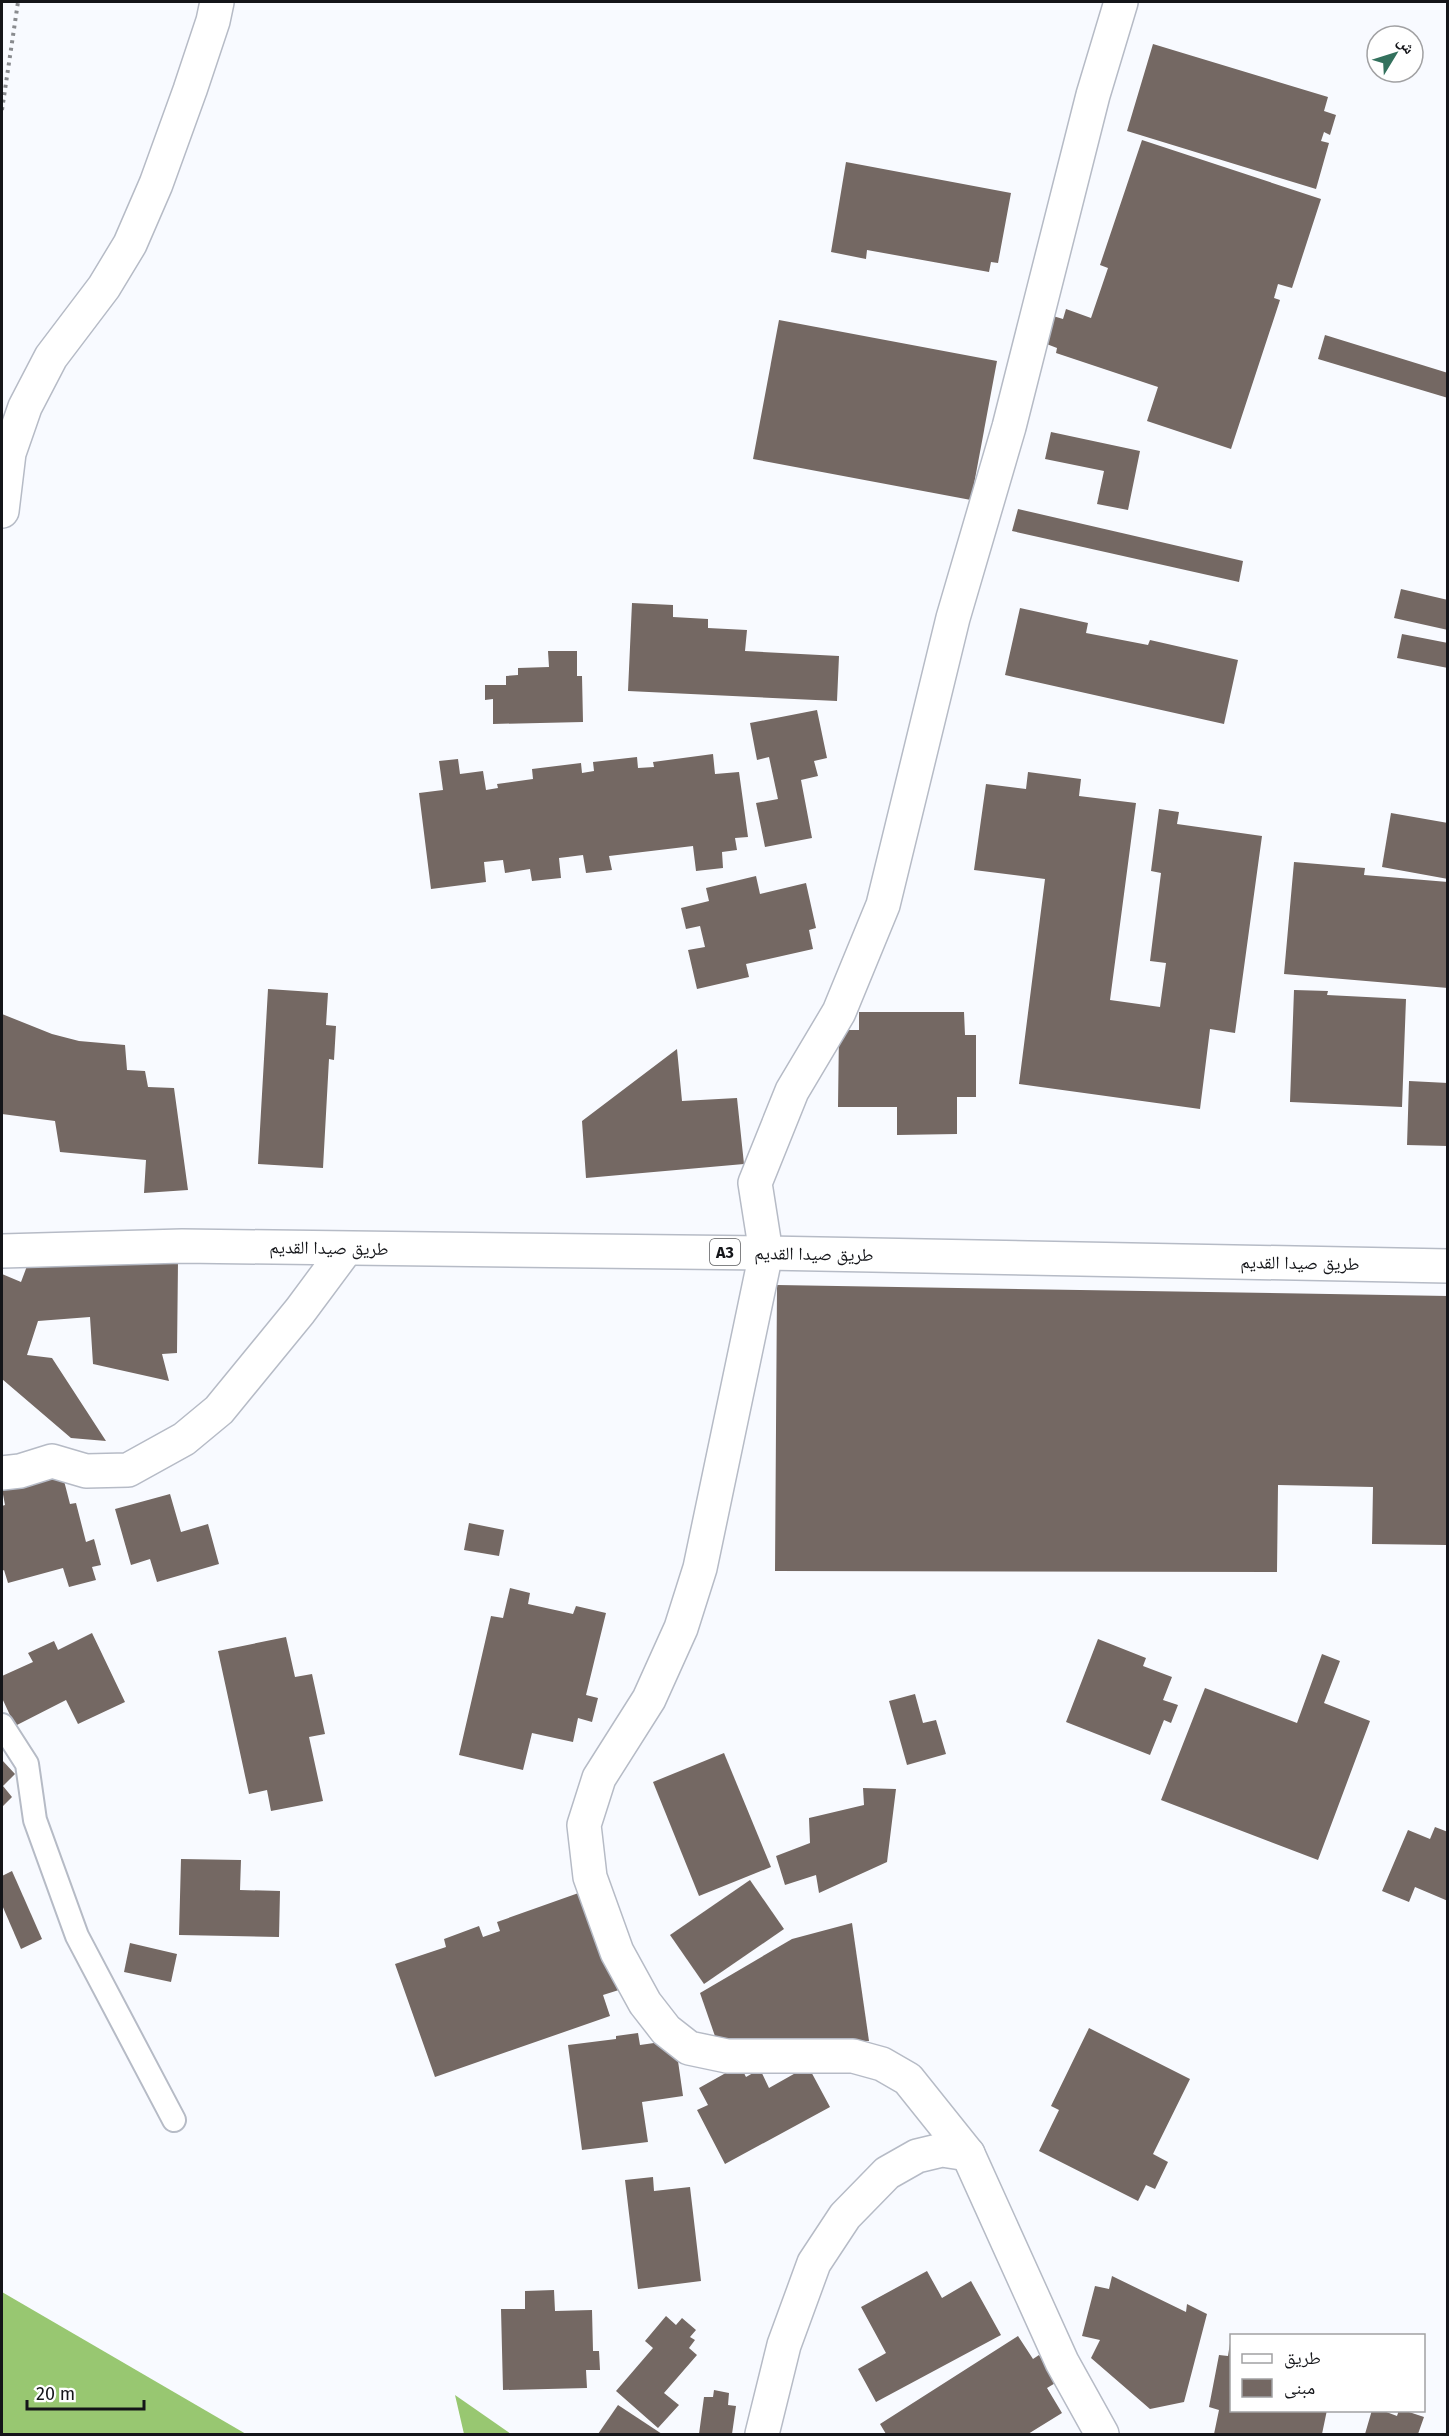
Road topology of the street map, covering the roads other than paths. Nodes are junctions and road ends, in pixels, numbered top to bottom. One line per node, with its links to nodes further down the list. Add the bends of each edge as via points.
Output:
1 (217, 2): 3 (main road, via 190,90 130,244 104,287 51,357 26,407 9,453)
2 (1121, 2): 6 (main road, via 1093,95 1009,426 953,618 883,904 839,1012 792,1091 755,1184)
3 (2, 511)
4 (346, 1249): 5 (main road, طريق صيدا القديم / A3, via 182,1246); 6 (main road, طريق صيدا القديم / A3); 8 (main road, via 219,1410 184,1438 128,1470 86,1471 52,1461)
5 (2, 1251)
6 (766, 1253): 7 (main road, طريق صيدا القديم / A3); 11 (main road, via 700,1568 681,1628 649,1699 599,1778 584,1825 590,1877 617,1952 645,2003 666,2030 689,2048 727,2056 853,2056 882,2064 908,2079)
7 (1448, 1266)
8 (2, 1473)
9 (2, 1725): 10 (lane, via 27,1764 35,1820 77,1936)
10 (174, 2120)
11 (968, 2154): 12 (main road, via 942,2150 917,2156 887,2173 845,2216 814,2263 784,2345); 13 (main road, via 1062,2362)
12 (762, 2434)
13 (1102, 2434)

